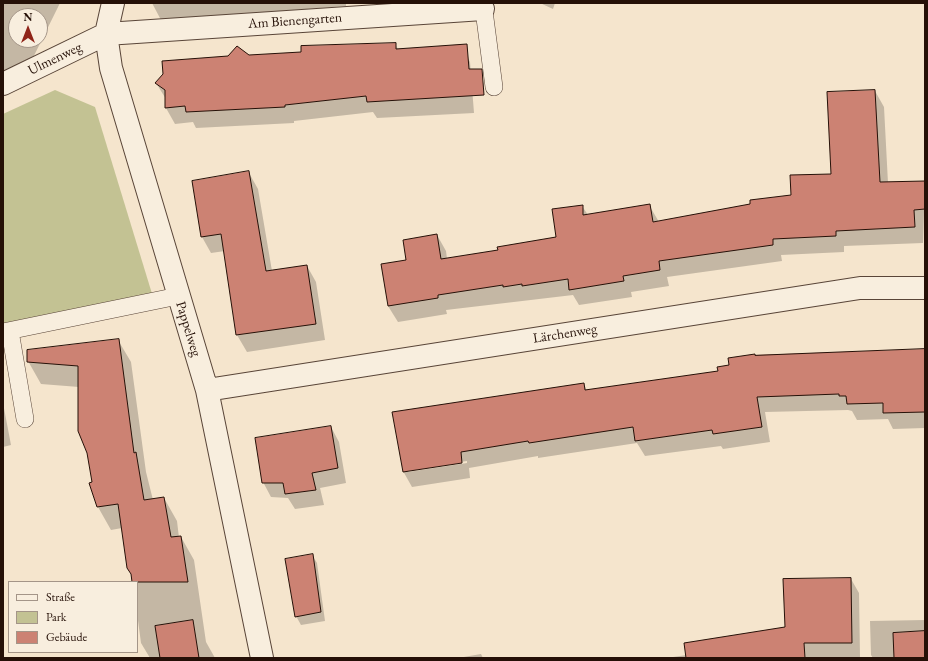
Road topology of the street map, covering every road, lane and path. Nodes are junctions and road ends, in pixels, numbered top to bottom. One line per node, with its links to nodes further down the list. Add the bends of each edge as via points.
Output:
1 (113, 3): 3 (street, Pappelweg)
2 (483, 6): 3 (street, Am Bienengarten); 5 (lane)
3 (106, 34): 4 (street, Ulmenweg); 7 (street, Pappelweg, via 111,68)
4 (3, 84)
5 (494, 87)
6 (925, 288): 9 (street, Lärchenweg, via 860,288)
7 (178, 296): 8 (lane); 9 (street, Pappelweg)
8 (6, 332): 10 (lane)
9 (207, 390): 11 (street, Pappelweg)
10 (25, 419)
11 (262, 658)

